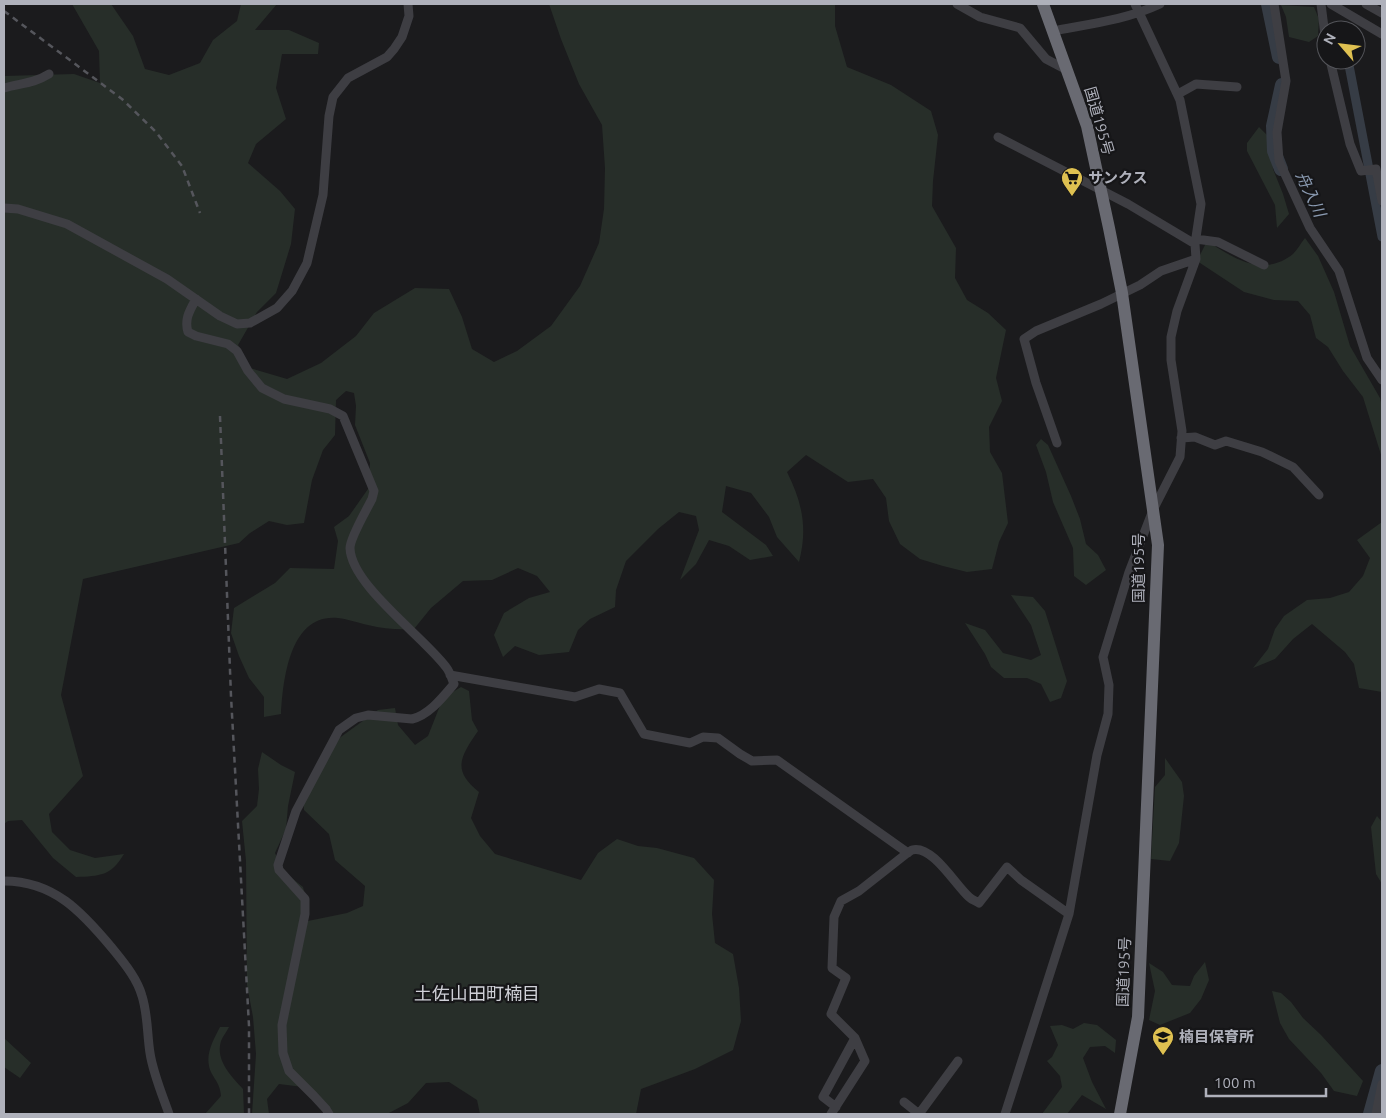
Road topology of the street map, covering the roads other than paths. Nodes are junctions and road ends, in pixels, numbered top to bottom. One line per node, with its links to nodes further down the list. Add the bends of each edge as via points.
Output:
1 (408, 4): 29 (street, via 410,16 394,49 387,57 348,78 333,97 319,217 307,263 292,292 277,308 250,323 237,324)
2 (957, 4): 15 (street, via 980,17 1020,28 1046,59)
3 (1043, 4): 13 (highway, 国道195号)
4 (1135, 4): 10 (street)
5 (1160, 4): 10 (street)
6 (1274, 4): 30 (street, via 1286,81 1277,132 1279,161 1310,228 1339,272 1367,358)
7 (1321, 4): 12 (street)
8 (1331, 4): 14 (street)
9 (1366, 4): 11 (street)
10 (1139, 13): 13 (street); 20 (street)
11 (1382, 13)
12 (1323, 20)
13 (1053, 31): 15 (highway, 国道195号)
14 (1382, 34)
15 (1067, 70): 22 (highway, 国道195号, via 1086,126)
16 (1332, 70): 23 (street, via 1350,144 1361,171 1376,169)
17 (49, 74): 19 (street, via 39,81)
18 (1237, 86): 20 (street, via 1196,84)
19 (4, 88)
20 (1178, 94): 25 (street, via 1201,204)
21 (998, 137): 22 (street)
22 (1100, 189): 25 (street); 28 (highway, 国道195号)
23 (1382, 201)
24 (4, 208): 29 (street, via 67,224)
25 (1196, 242): 26 (street); 27 (street, via 1218,242)
26 (1196, 259): 28 (street, via 1161,271); 31 (street, via 1171,337)
27 (1264, 265)
28 (1122, 293): 32 (street, via 1024,339); 34 (highway, 国道195号)
29 (196, 299): 35 (street, via 187,316 188,332 228,344 237,351 262,388 284,399 330,409 343,416 374,491 350,547 353,560 360,574 394,614 438,657)
30 (1382, 380)
31 (1181, 438): 33 (street, via 1195,437 1215,445 1226,441 1262,452 1293,467); 34 (street, via 1180,457)
32 (1057, 443)
33 (1319, 494)
34 (1153, 510): 38 (street, via 1129,572 1103,657 1108,685 1108,714 1097,755); 48 (highway, 国道195号, via 1158,546 1138,1018)
35 (450, 675): 36 (street, via 575,697 599,689 620,692 644,734 690,743 703,737 718,738 752,761 777,760); 45 (street, via 454,684 436,704 417,718 368,715 356,718 339,730 296,811 278,864 278,870 305,899 305,914 282,1025 283,1053 288,1071)
36 (908, 853): 38 (street, via 912,850 928,853 979,904 1007,867); 39 (street, via 841,901 834,917 832,968 846,978 831,1014)
37 (4, 881): 44 (street, via 40,886 66,900 89,921 128,968 142,995 150,1053)
38 (1069, 914): 47 (street)
39 (855, 1038): 43 (street, via 865,1061); 43 (street, via 823,1097)
40 (958, 1061): 46 (street)
41 (1382, 1084): 49 (street)
42 (904, 1102): 46 (street)
43 (834, 1110)
44 (169, 1114)
45 (329, 1114)
46 (919, 1114)
47 (1005, 1114)
48 (1120, 1114)
49 (1376, 1114)

